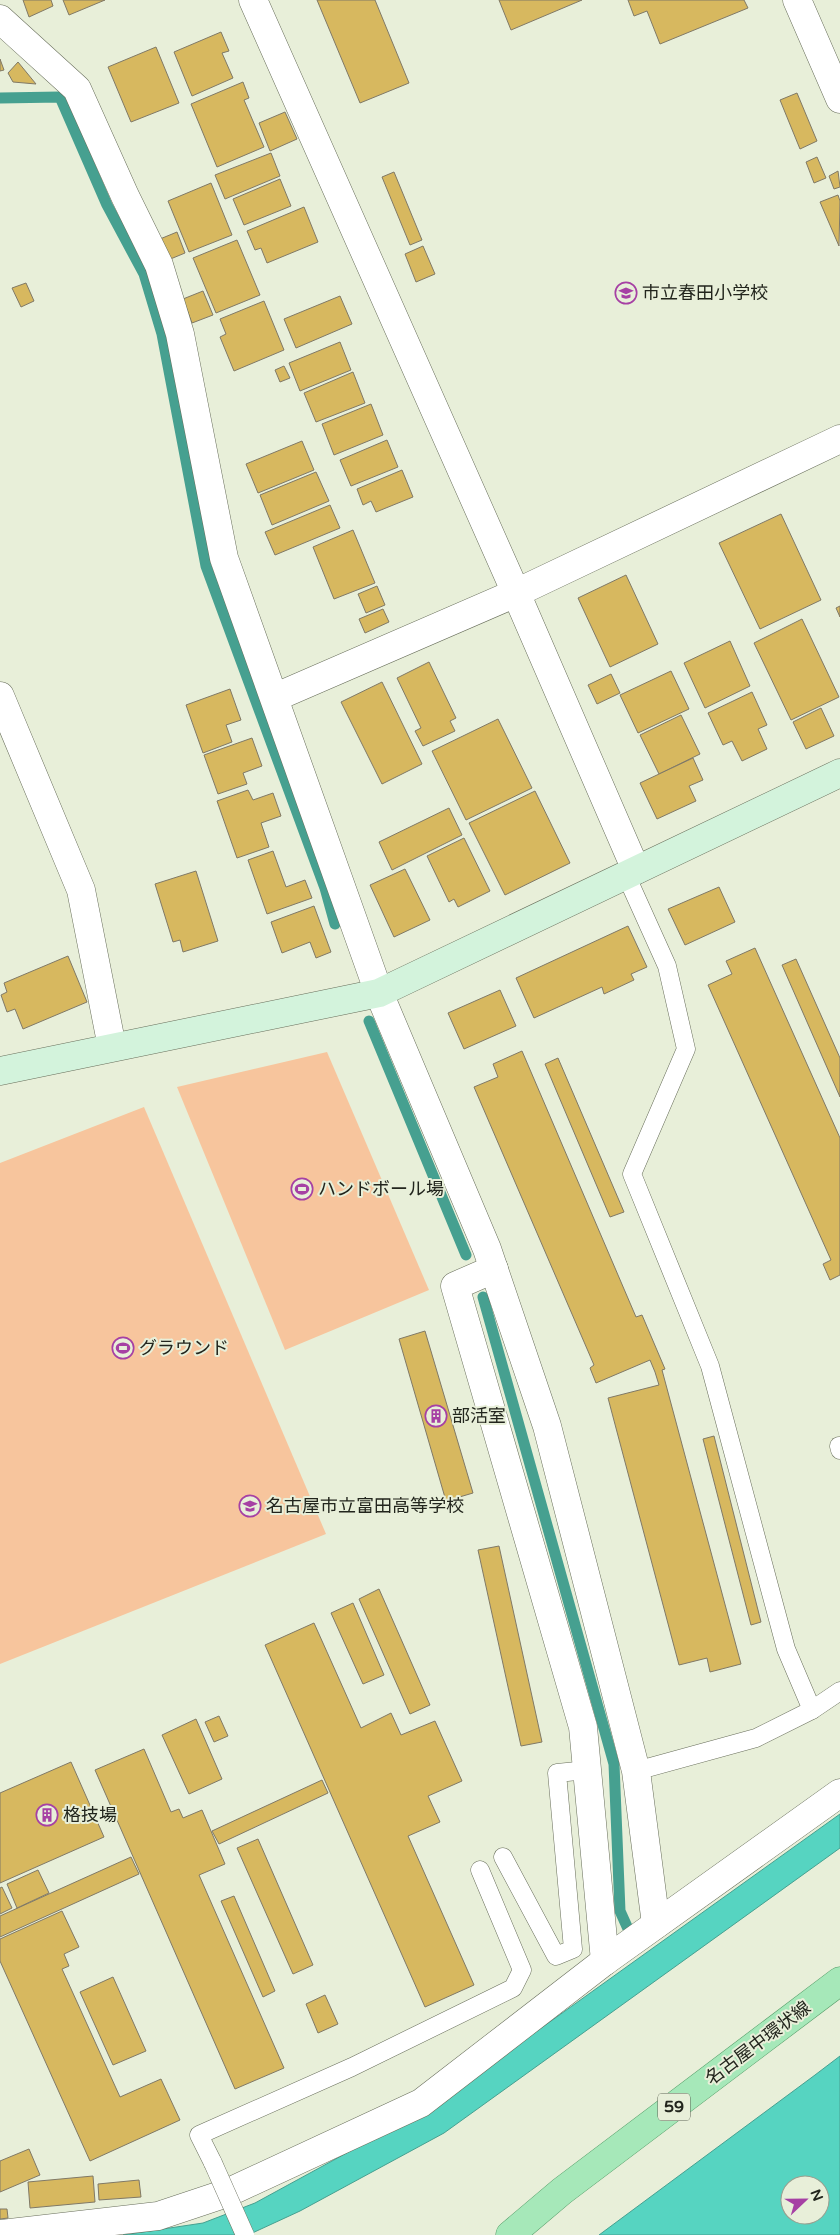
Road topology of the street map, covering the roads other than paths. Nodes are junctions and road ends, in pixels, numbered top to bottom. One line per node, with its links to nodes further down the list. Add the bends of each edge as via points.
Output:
1 (253, 0): 7 (street)
2 (797, 0): 4 (street)
3 (0, 19): 9 (street, via 77,89 158,265 180,334 224,558)
4 (832, 58): 5 (street)
5 (840, 99)
6 (840, 439): 7 (street)
7 (516, 593): 9 (street); 11 (street)
8 (0, 696): 13 (street, via 81,890)
9 (276, 698): 12 (street)
10 (840, 773): 11 (street)
11 (631, 872): 12 (street); 17 (lane, via 667,966 686,1049 632,1174 710,1366 786,1649)
12 (379, 993): 13 (street); 15 (street)
13 (112, 1047): 14 (street)
14 (0, 1071)
15 (494, 1269): 18 (street, via 455,1286 583,1727); 19 (street, via 547,1426)
16 (840, 1691): 17 (lane)
17 (812, 1710): 19 (lane, via 756,1738)
18 (587, 1770): 21 (lane, via 557,1772 573,1949 556,1956); 24 (street)
19 (636, 1771): 23 (street)
20 (840, 1793): 23 (street)
21 (503, 1857)
22 (480, 1870): 27 (lane, bridge, via 522,1970 513,1988 352,2068 199,2135)
23 (656, 1924): 24 (street)
24 (605, 1961): 26 (street, via 422,2102 227,2193 158,2216)
25 (840, 1981): 28 (main road, 名古屋中環状線 / 59, via 562,2191)
26 (0, 2234)
27 (245, 2235)
28 (510, 2235)

